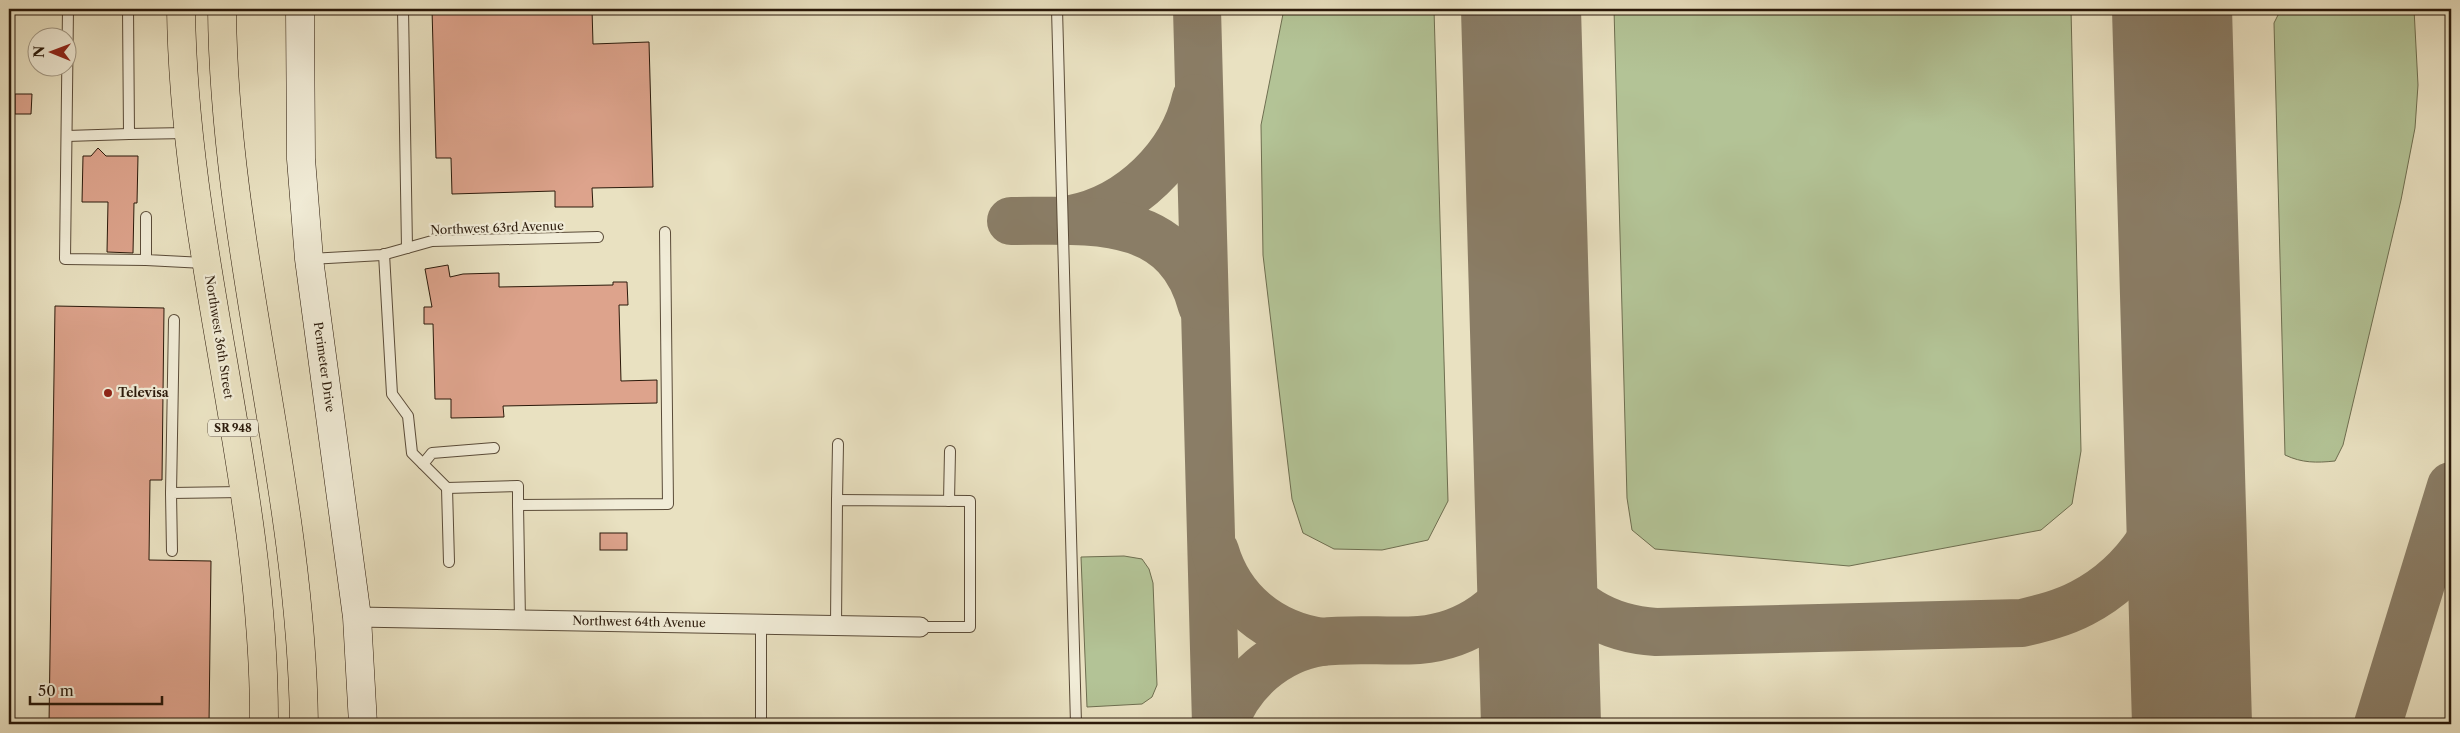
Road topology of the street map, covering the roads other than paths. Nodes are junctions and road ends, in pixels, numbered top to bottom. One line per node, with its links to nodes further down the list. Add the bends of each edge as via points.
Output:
1 (68, 9): 11 (lane)
2 (128, 9): 10 (lane)
3 (181, 9): 9 (main road, Northwest 36th Street / SR 948)
4 (222, 9): 8 (main road, SR 948)
5 (300, 9): 17 (street, Perimeter Drive, via 300,159)
6 (403, 9): 15 (lane)
7 (1057, 9): 42 (lane)
8 (227, 127): 9 (main road); 39 (main road, SR 948, via 290,538 301,644)
9 (189, 133): 10 (lane); 19 (main road, Northwest 36th Street / SR 948)
10 (129, 134): 11 (lane)
11 (67, 136): 18 (lane, via 65,259)
12 (146, 217): 18 (lane)
13 (665, 232): 30 (lane, via 668,504)
14 (598, 237): 15 (lane, Northwest 63rd Avenue, via 432,241)
15 (407, 248): 16 (lane, Northwest 63rd Avenue)
16 (384, 254): 17 (lane, Northwest 63rd Avenue); 24 (lane, via 392,394 408,416 412,453)
17 (309, 259): 33 (street, Perimeter Drive)
18 (146, 260): 19 (lane)
19 (208, 263): 26 (main road, Northwest 36th Street / SR 948)
20 (174, 320): 27 (lane)
21 (838, 444): 28 (lane)
22 (494, 448): 24 (lane, via 432,453)
23 (950, 451): 29 (lane)
24 (423, 464): 25 (lane)
25 (447, 488): 30 (lane, via 518,486); 32 (lane)
26 (244, 492): 27 (lane); 38 (main road, Northwest 36th Street / SR 948, via 260,627)
27 (171, 493): 31 (lane)
28 (837, 500): 29 (lane); 36 (lane)
29 (949, 501): 37 (lane, via 970,501 970,627)
30 (518, 505): 34 (lane)
31 (172, 551)
32 (449, 562)
33 (358, 616): 34 (street, Northwest 64th Avenue); 40 (street, Perimeter Drive)
34 (520, 620): 35 (street, Northwest 64th Avenue)
35 (760, 624): 36 (street, Northwest 64th Avenue); 41 (lane)
36 (836, 626): 37 (street, Northwest 64th Avenue)
37 (920, 627)
38 (264, 724)
39 (304, 724)
40 (363, 724)
41 (760, 724)
42 (1076, 724)

